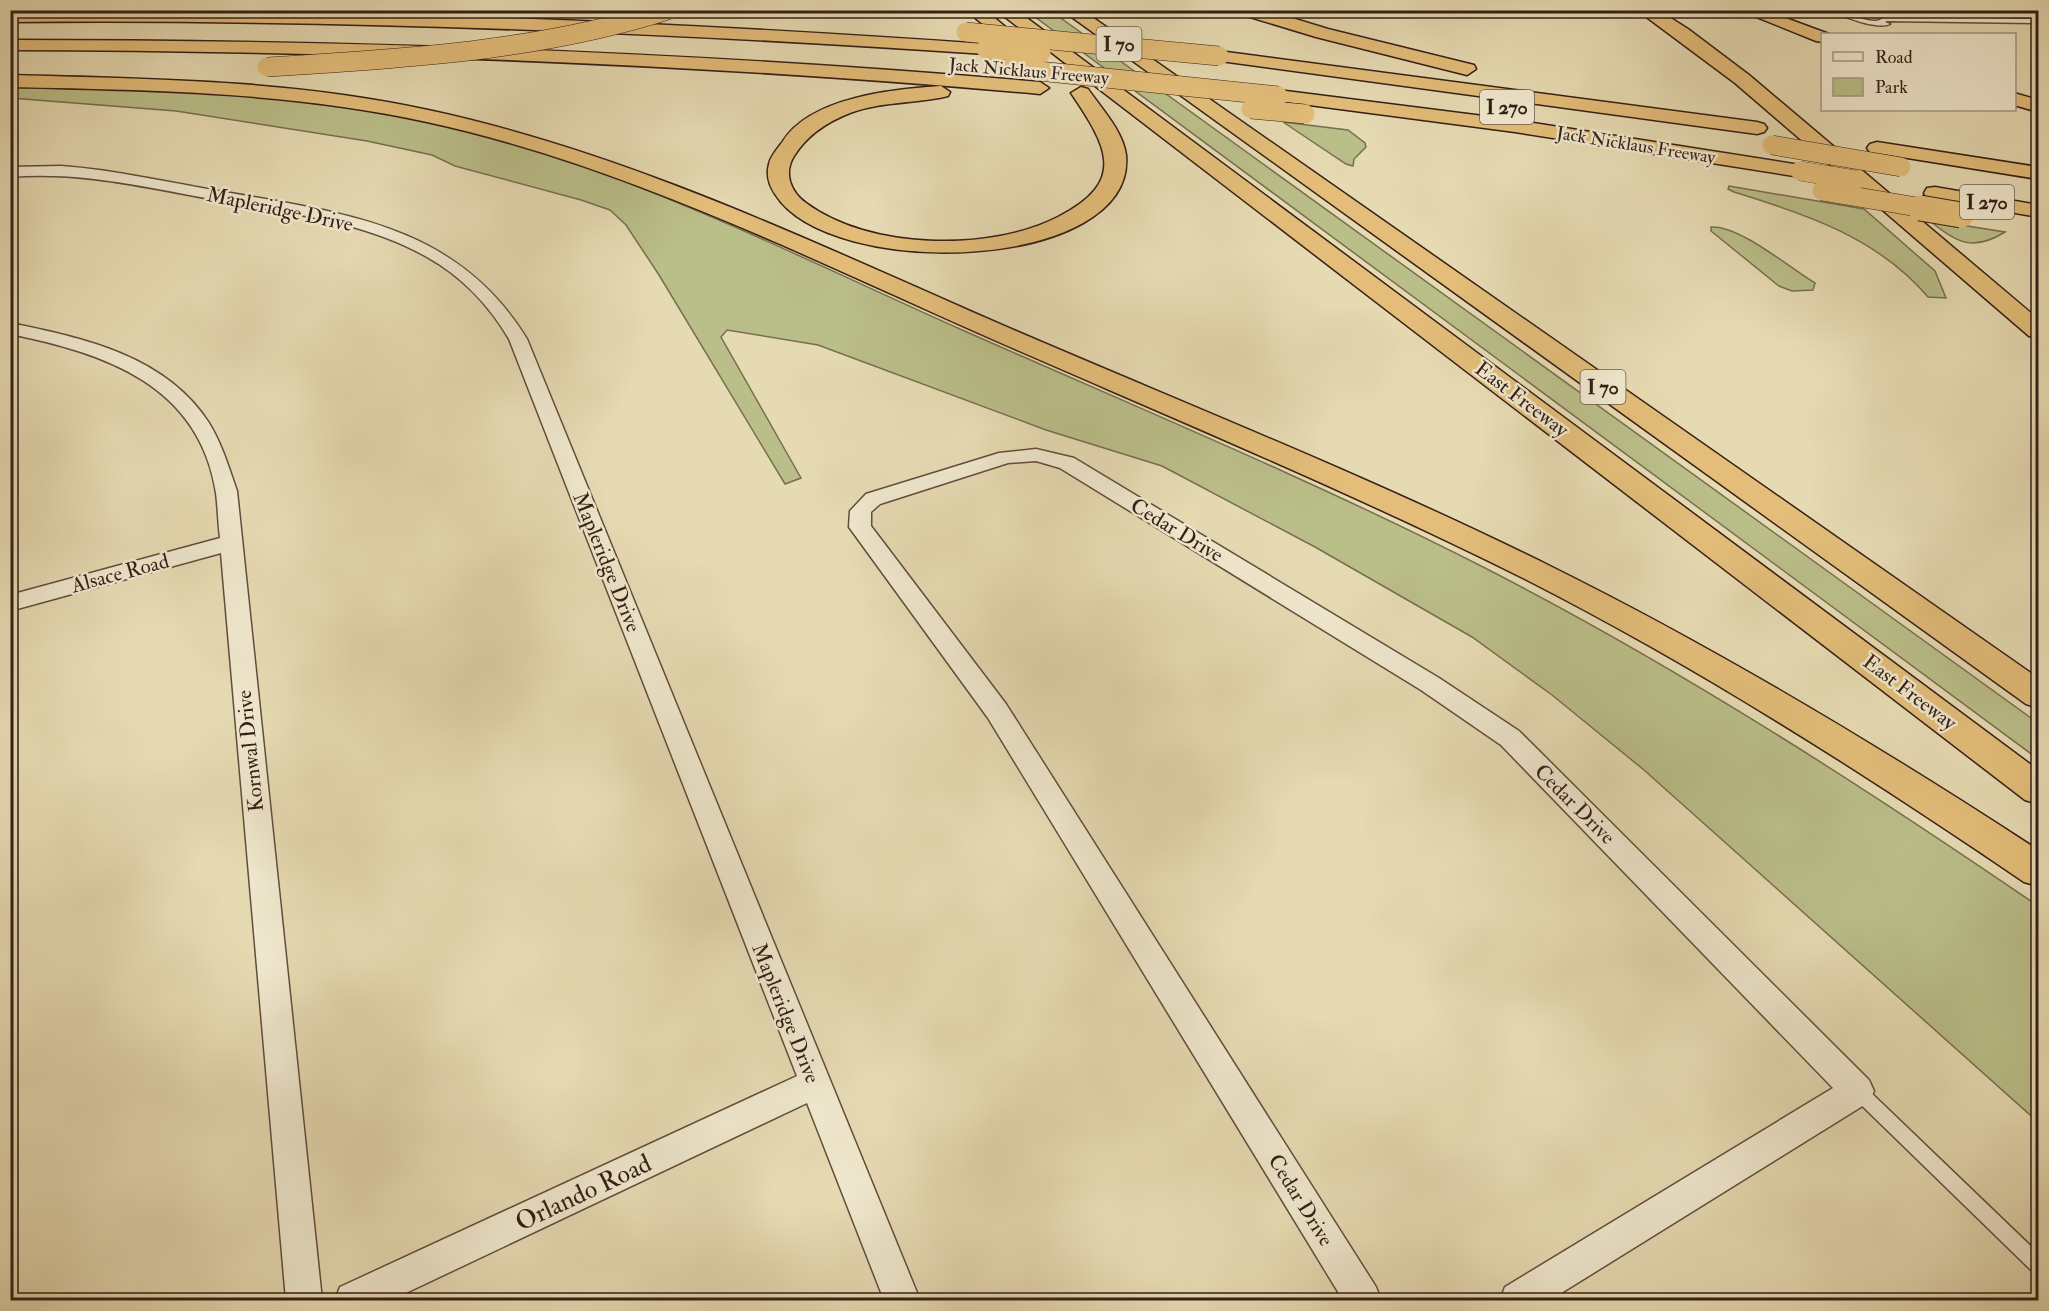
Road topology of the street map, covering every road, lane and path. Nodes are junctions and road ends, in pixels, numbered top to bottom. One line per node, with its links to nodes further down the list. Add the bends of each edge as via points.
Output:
1 (633, 10): 12 (highway)
2 (668, 10): 18 (highway, bridge, via 640,20 508,45 394,59)
3 (974, 10): 22 (highway)
4 (1004, 10): 33 (highway, East Freeway / I 70)
5 (1070, 10): 36 (highway, I 70)
6 (1246, 10): 25 (highway, via 1447,65)
7 (1645, 10): 32 (highway, via 1742,79)
8 (1747, 10): 15 (highway)
9 (1833, 10): 13 (lane, via 1893,26)
10 (10, 17): 28 (highway, Jack Nicklaus Freeway / I 270, bridge, via 207,15 392,19 644,28 986,49 1242,74 1510,107 1772,145)
11 (754, 17): 12 (highway)
12 (775, 19): 25 (highway, bridge, via 1220,56)
13 (2038, 21)
14 (10, 30): 29 (highway, Jack Nicklaus Freeway / I 270, bridge, via 511,35 694,44 1010,68 1515,126)
15 (1821, 37)
16 (10, 45): 21 (highway, via 238,44 506,51 898,74)
17 (10, 66): 19 (highway)
18 (245, 68)
19 (189, 69)
20 (10, 81): 38 (highway, via 250,91 368,105 531,141 671,190 1404,509 1539,574 1832,739)
21 (1040, 88): 22 (highway, via 907,95 840,111 810,126 784,152 778,166 781,188 794,205 827,226 886,243 965,246 1036,233 1083,212 1109,188 1114,147); 30 (highway, bridge, via 1305,114 1554,149)
22 (1081, 93): 33 (highway, via 1378,316)
23 (2016, 100): 24 (highway)
24 (2038, 106)
25 (1757, 128): 27 (highway)
26 (10, 172): 39 (street, Mapleridge Drive, via 80,172 322,215 417,245 490,296 523,350)
27 (2038, 173)
28 (2038, 190)
29 (2038, 211)
30 (2038, 229)
31 (12, 329): 34 (street, Kornwal Drive, via 122,361 173,392 192,414 214,454 226,490)
32 (2038, 331)
33 (1540, 413): 37 (highway, East Freeway / I 70)
34 (230, 543): 35 (street, Alsace Road); 42 (street, Kornwal Drive)
35 (10, 603)
36 (2038, 695)
37 (2038, 790)
38 (2038, 870)
39 (814, 1084): 43 (street, Orlando Road); 44 (street, Mapleridge Drive)
40 (1858, 1091): 41 (lane); 45 (street, Cedar Drive, via 1510,738 1430,684 1067,463 1036,455 1006,457 873,500 860,509 860,527 997,711); 46 (street)
41 (2038, 1265)
42 (304, 1300)
43 (353, 1300)
44 (902, 1300)
45 (1363, 1300)
46 (1518, 1300)

